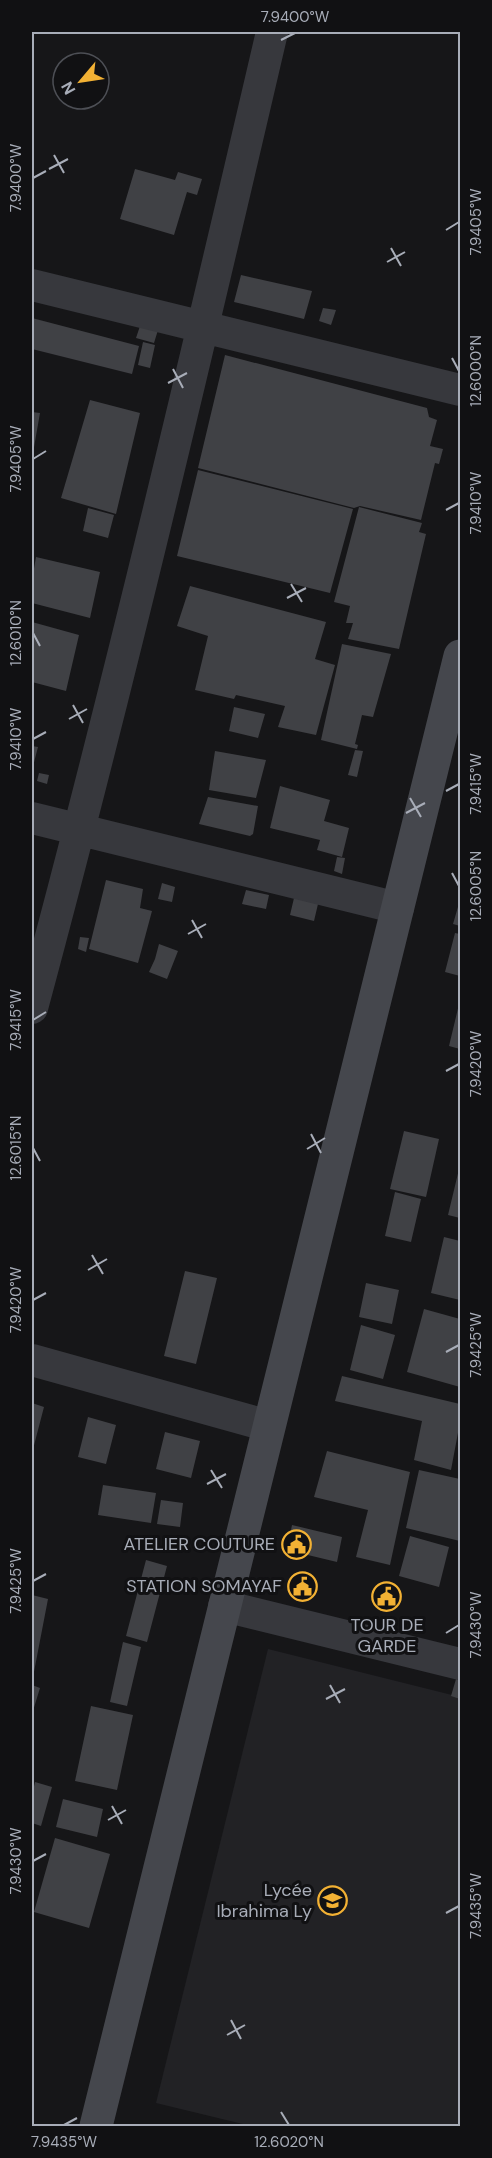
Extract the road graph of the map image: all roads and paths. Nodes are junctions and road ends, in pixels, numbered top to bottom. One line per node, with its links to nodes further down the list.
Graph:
1 (273, 32): 3 (street)
2 (32, 285): 3 (street)
3 (203, 327): 4 (street); 7 (street)
4 (460, 390)
5 (460, 656): 8 (main road)
6 (32, 818): 7 (street)
7 (80, 830): 8 (street); 9 (street)
8 (398, 908): 11 (main road)
9 (32, 1008)
10 (32, 1360): 11 (street)
11 (269, 1426): 12 (main road)
12 (225, 1606): 13 (street); 14 (main road)
13 (460, 1664)
14 (96, 2127)

